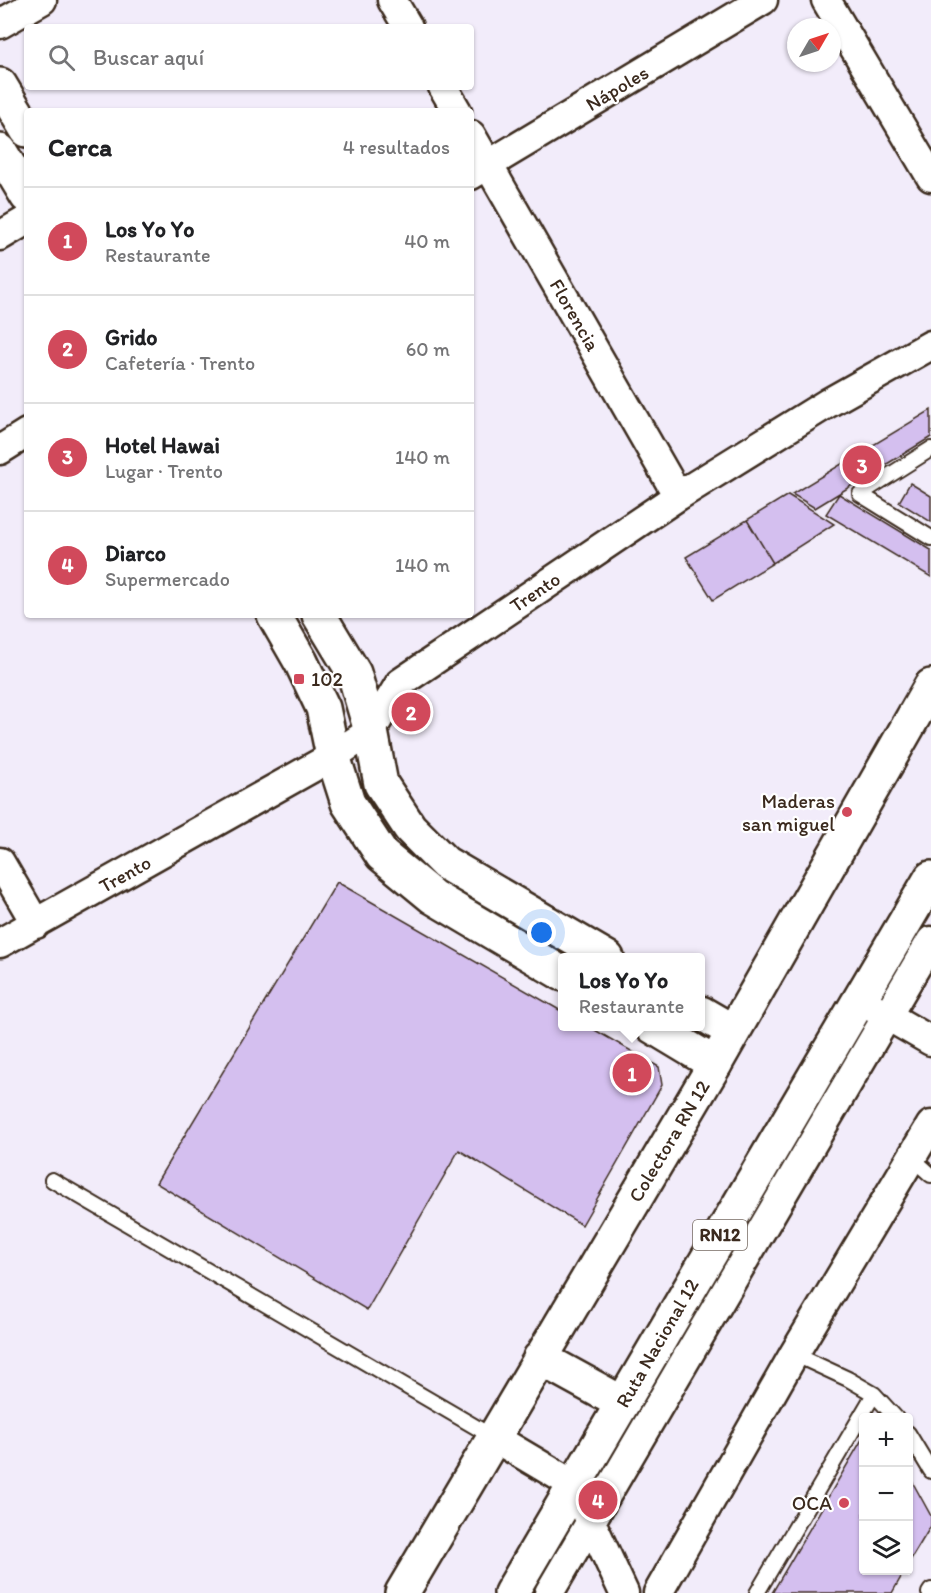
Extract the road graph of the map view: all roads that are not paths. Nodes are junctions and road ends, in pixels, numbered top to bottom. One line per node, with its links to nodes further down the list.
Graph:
1 (42, 0): 5 (street)
2 (392, 0): 6 (street)
3 (763, 0): 13 (street, Nápoles)
4 (826, 0): 14 (street)
5 (0, 24)
6 (406, 24)
7 (0, 85): 10 (main road)
8 (445, 90): 9 (street)
9 (455, 108)
10 (24, 125)
11 (474, 147): 13 (street, Florencia)
12 (0, 151): 15 (main road)
13 (480, 170): 22 (street, Florencia)
14 (931, 177)
15 (24, 191)
16 (24, 222): 17 (street)
17 (0, 236)
18 (931, 345): 22 (street, Trento)
19 (24, 435): 21 (street)
20 (931, 448): 23 (lane)
21 (0, 450)
22 (678, 496): 27 (street, Trento)
23 (931, 538)
24 (276, 618): 28 (main road)
25 (321, 618): 27 (main road)
26 (931, 686): 39 (main road, Colectora RN 12)
27 (371, 732): 28 (street, Trento); 34 (main road)
28 (333, 756): 31 (street, Trento); 35 (main road)
29 (0, 862): 31 (street)
30 (931, 878): 36 (main road, Ruta Nacional 12 / RN12)
31 (36, 924): 33 (street, Trento)
32 (931, 941): 56 (street)
33 (0, 944)
34 (600, 953)
35 (558, 971)
36 (860, 1000): 40 (street); 48 (main road, Ruta Nacional 12 / RN12)
37 (705, 1015): 39 (main road)
38 (660, 1031): 41 (main road)
39 (732, 1031): 41 (main road, Colectora RN 12)
40 (931, 1041)
41 (715, 1064): 46 (main road, Colectora RN 12)
42 (931, 1125): 43 (street)
43 (921, 1166): 45 (street)
44 (52, 1180): 50 (lane)
45 (794, 1354): 47 (lane); 58 (street)
46 (540, 1358): 48 (main road); 50 (main road, Colectora RN 12)
47 (874, 1394): 49 (lane); 59 (lane)
48 (622, 1403): 53 (main road, Ruta Nacional 12 / RN12)
49 (891, 1413)
50 (493, 1437): 53 (street); 54 (main road, Colectora RN 12)
51 (913, 1440): 52 (lane)
52 (931, 1471)
53 (574, 1485): 55 (main road, Ruta Nacional 12 / RN12); 57 (street)
54 (402, 1593)
55 (511, 1593)
56 (549, 1593)
57 (624, 1593)
58 (658, 1593)
59 (757, 1593)

